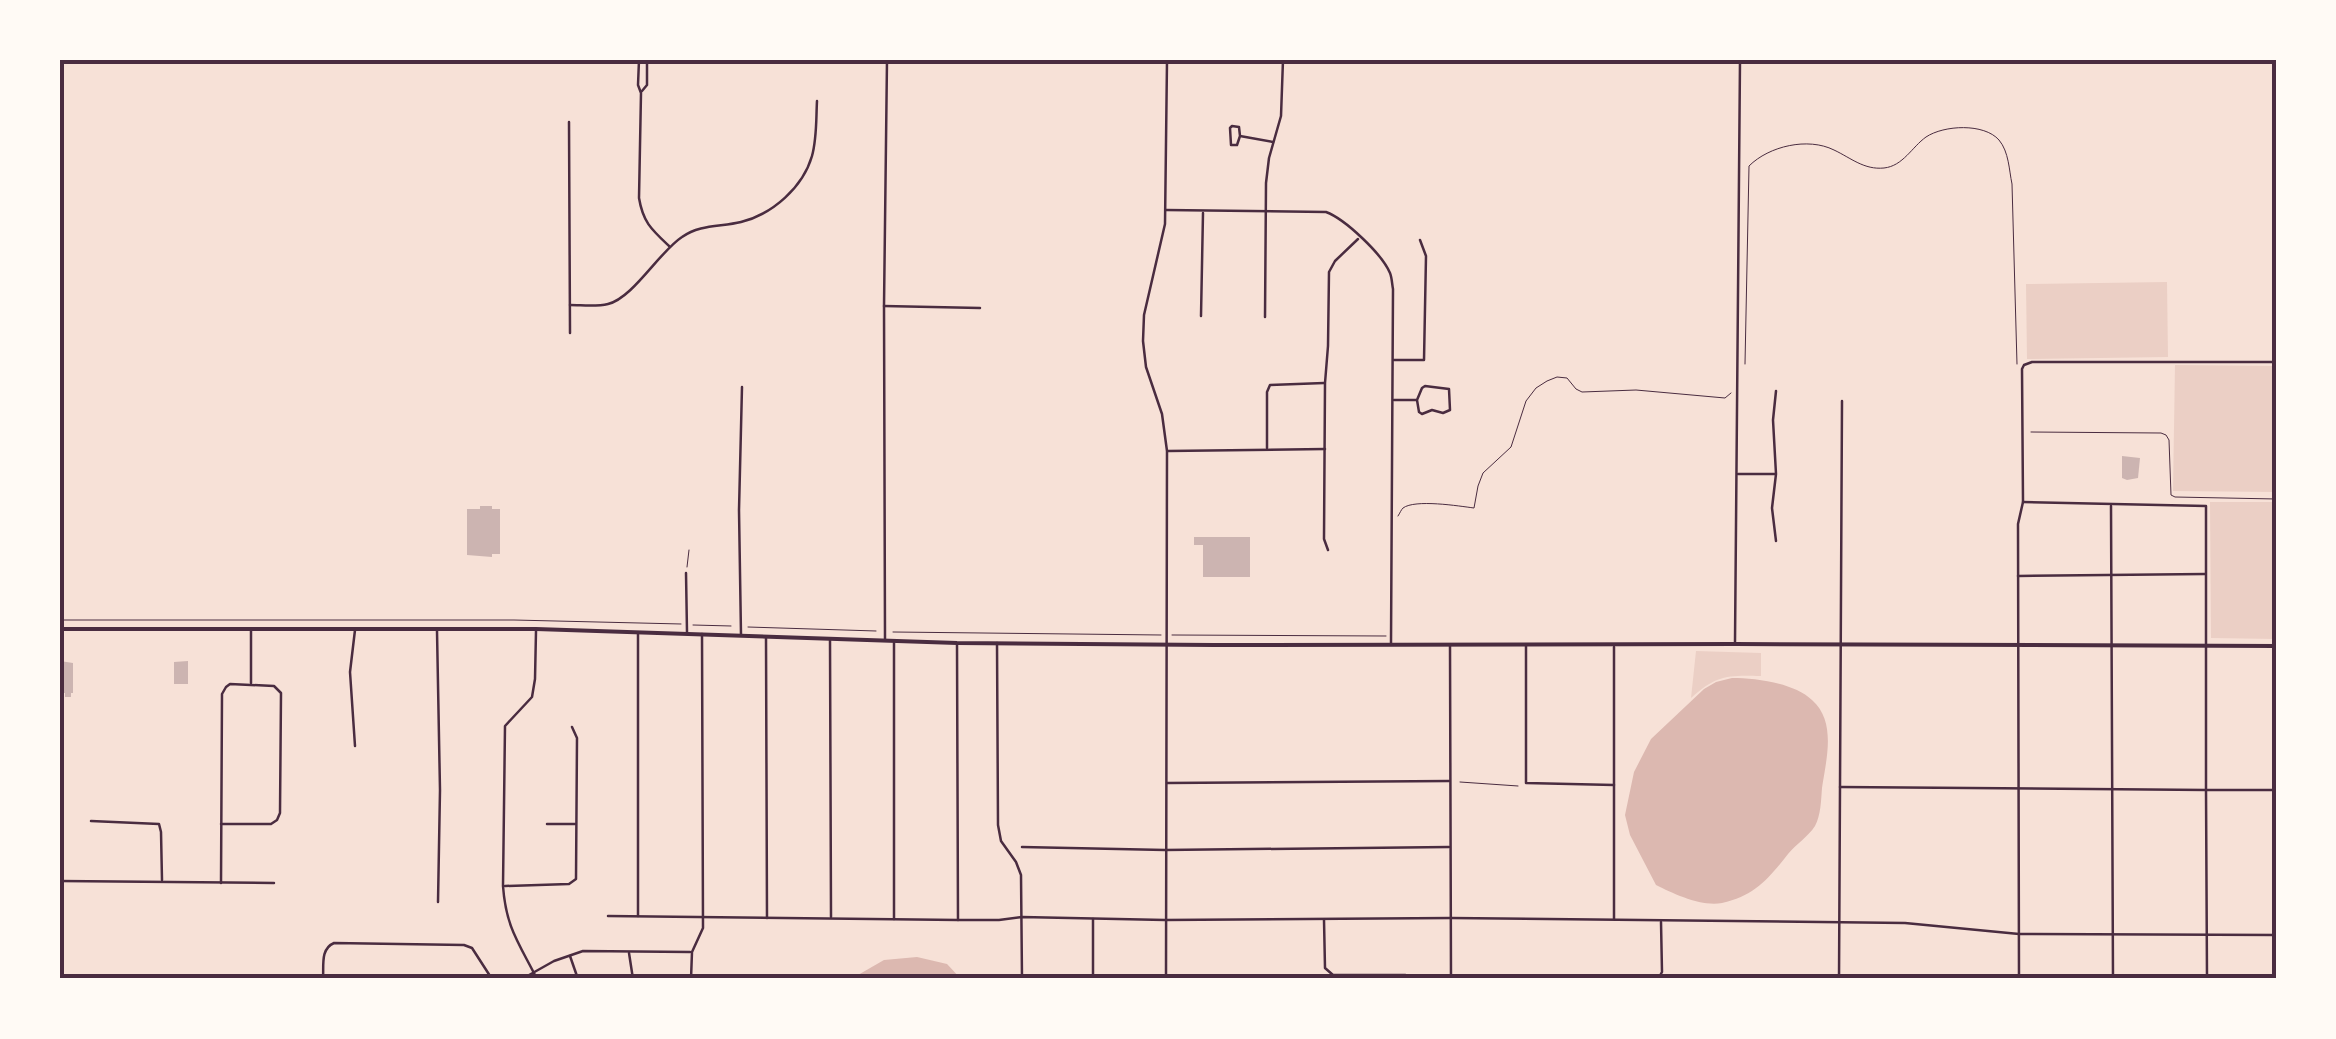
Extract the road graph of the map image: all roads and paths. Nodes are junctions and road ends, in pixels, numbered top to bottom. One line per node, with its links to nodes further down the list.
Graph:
1 (639, 60): 9 (street)
2 (647, 60): 10 (street)
3 (887, 60): 23 (street)
4 (1095, 60): 5 (street)
5 (1167, 60): 6 (street); 16 (street)
6 (1252, 60): 7 (street)
7 (1283, 60): 15 (street)
8 (1740, 60): 43 (street)
9 (638, 76): 10 (street); 11 (street)
10 (647, 76): 11 (street)
11 (641, 92): 21 (street)
12 (817, 102): 21 (street)
13 (569, 122): 22 (street)
14 (1240, 136): 15 (street)
15 (1274, 143): 18 (street)
16 (1166, 210): 17 (street); 42 (street)
17 (1203, 210): 18 (street); 25 (street)
18 (1265, 210): 19 (street); 26 (street)
19 (1360, 238): 29 (street); 32 (street)
20 (1420, 240): 29 (street)
21 (670, 247): 22 (street)
22 (570, 306): 27 (street)
23 (884, 306): 24 (street); 77 (street)
24 (980, 308)
25 (1201, 316)
26 (1265, 317)
27 (570, 333)
28 (2017, 352): 31 (path)
29 (1392, 360): 36 (street)
30 (2276, 362): 39 (street)
31 (1746, 364)
32 (1324, 382): 40 (street); 41 (street)
33 (742, 388): 72 (street)
34 (1776, 391): 44 (street)
35 (1731, 392): 48 (path)
36 (1392, 400): 37 (street); 75 (street)
37 (1417, 400): 37 (street)
38 (1842, 401): 87 (street)
39 (2022, 432): 45 (path); 46 (street)
40 (1267, 449): 41 (street); 42 (street)
41 (1324, 449): 51 (street)
42 (1167, 450): 81 (street)
43 (1736, 474): 44 (street); 85 (street)
44 (1776, 474): 49 (street)
45 (2276, 499)
46 (2023, 502): 47 (street); 55 (street)
47 (2112, 506): 53 (street); 54 (street)
48 (1398, 517)
49 (1776, 542)
50 (689, 550): 52 (path)
51 (1328, 550)
52 (686, 573): 69 (street)
53 (2206, 574): 54 (street); 90 (street)
54 (2112, 575): 55 (street); 89 (street)
55 (2018, 576): 88 (street)
56 (60, 620): 57 (path)
57 (683, 624)
58 (689, 625): 59 (path)
59 (736, 626)
60 (744, 627): 66 (path)
61 (252, 629): 62 (main road); 64 (main road); 92 (street)
62 (355, 629): 63 (main road); 94 (street)
63 (437, 629): 65 (main road); 116 (street)
64 (60, 630)
65 (536, 630): 68 (main road); 115 (street)
66 (880, 632)
67 (889, 632): 71 (path)
68 (638, 633): 69 (main road); 118 (street)
69 (686, 634): 70 (main road)
70 (702, 634): 72 (main road); 119 (street)
71 (1160, 634)
72 (741, 635): 74 (main road)
73 (1168, 635): 75 (path)
74 (766, 636): 76 (main road); 120 (street)
75 (1391, 636): 86 (street)
76 (830, 639): 77 (main road); 124 (street)
77 (885, 641): 78 (main road)
78 (894, 641): 79 (main road); 125 (street)
79 (958, 642): 80 (main road); 127 (street)
80 (997, 643): 81 (main road); 121 (street)
81 (1165, 644): 86 (main road); 96 (street)
82 (1450, 644): 83 (main road); 86 (main road); 95 (street)
83 (1526, 644): 84 (main road); 97 (street)
84 (1614, 644): 85 (main road); 98 (street)
85 (1735, 644): 87 (main road)
86 (1391, 645)
87 (1840, 645): 88 (main road); 99 (street)
88 (2018, 646): 89 (main road); 100 (street)
89 (2113, 646): 90 (main road); 101 (street)
90 (2207, 646): 91 (main road); 102 (street)
91 (2276, 646)
92 (251, 684): 105 (street); 105 (street)
93 (572, 726): 107 (street)
94 (355, 746)
95 (1450, 781): 96 (street); 97 (path); 109 (street)
96 (1166, 782): 110 (street)
97 (1526, 783): 98 (street)
98 (1614, 784): 129 (street)
99 (1840, 787): 100 (street); 131 (street)
100 (2019, 789): 101 (street); 132 (street)
101 (2113, 790): 102 (street); 133 (street)
102 (2206, 790): 103 (street); 134 (street)
103 (2276, 790)
104 (91, 821): 112 (street)
105 (221, 824): 113 (street)
106 (547, 824): 107 (street)
107 (576, 824): 115 (street)
108 (1022, 847): 110 (street)
109 (1450, 847): 110 (street); 123 (street)
110 (1165, 850): 128 (street)
111 (60, 881): 112 (street)
112 (162, 882): 113 (street)
113 (221, 883): 114 (street)
114 (274, 883)
115 (503, 886): 139 (street)
116 (438, 902)
117 (608, 916): 118 (street)
118 (638, 916): 119 (street)
119 (702, 917): 120 (street); 137 (street)
120 (767, 918): 124 (street)
121 (1022, 918): 122 (street); 127 (street); 147 (street)
122 (1093, 918): 128 (street); 148 (street)
123 (1451, 918): 126 (street); 129 (street); 151 (street)
124 (830, 919): 125 (street)
125 (894, 919): 127 (street)
126 (1324, 919): 128 (street); 150 (street)
127 (958, 920)
128 (1166, 920): 149 (street)
129 (1614, 921): 130 (street)
130 (1661, 921): 131 (street); 152 (street)
131 (1839, 923): 132 (street); 153 (street)
132 (2019, 934): 133 (street); 154 (street)
133 (2114, 934): 134 (street); 155 (street)
134 (2207, 935): 135 (street); 156 (street)
135 (2276, 935)
136 (628, 952): 137 (street); 138 (street); 145 (street)
137 (692, 952): 146 (street)
138 (570, 954): 139 (street); 144 (street)
139 (534, 972): 142 (street); 143 (street)
140 (323, 979): 141 (street)
141 (492, 979)
142 (522, 979)
143 (537, 979)
144 (578, 979)
145 (633, 979)
146 (690, 979)
147 (1022, 979)
148 (1093, 979)
149 (1166, 979)
150 (1414, 979)
151 (1451, 979)
152 (1658, 979)
153 (1839, 979)
154 (2019, 979)
155 (2113, 979)
156 (2207, 979)

